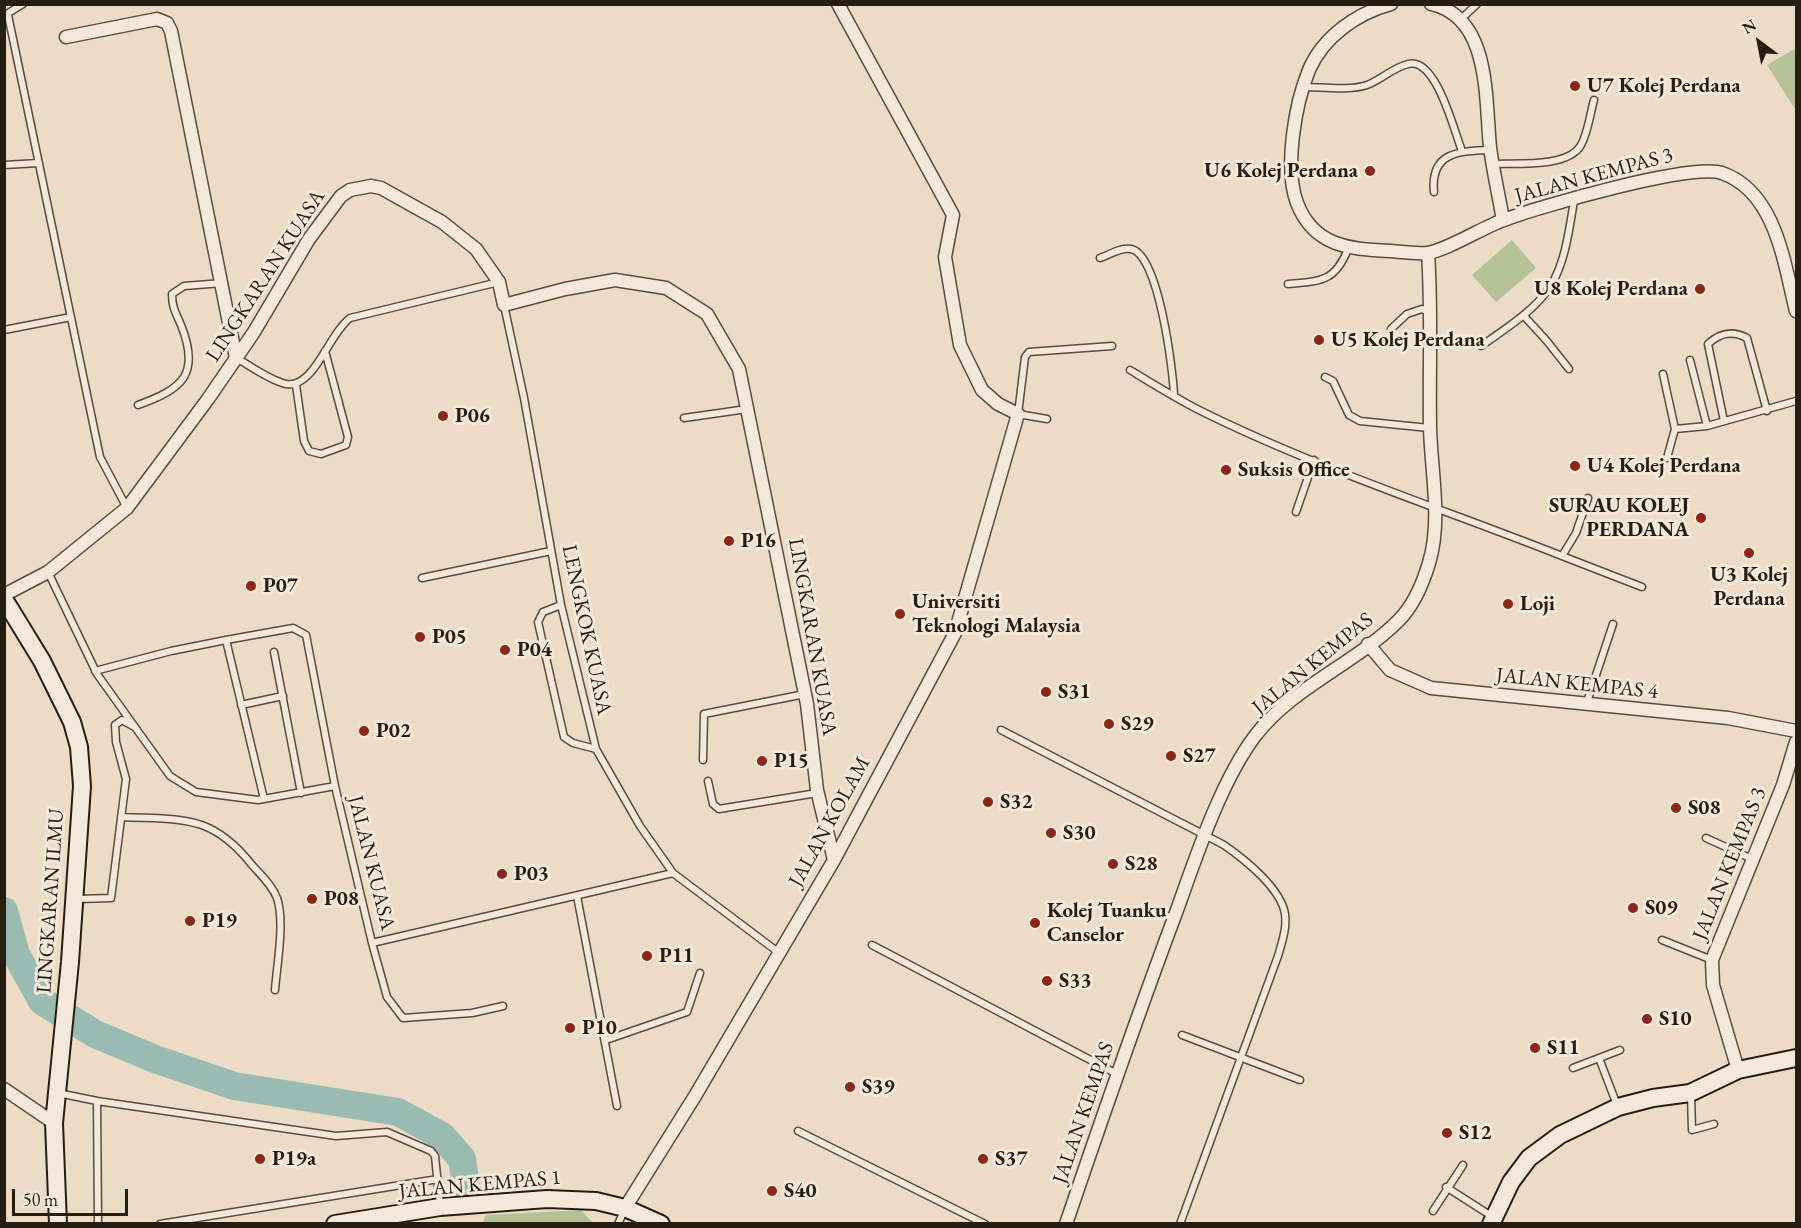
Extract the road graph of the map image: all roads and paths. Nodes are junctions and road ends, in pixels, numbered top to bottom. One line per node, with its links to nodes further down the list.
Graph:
1 (23, 4): 6 (lane)
2 (838, 4): 48 (street)
3 (1391, 4): 10 (street)
4 (1431, 4): 7 (street)
5 (1477, 4): 7 (lane)
6 (6, 15): 8 (lane)
7 (1460, 20): 12 (street)
8 (8, 31): 14 (lane)
9 (66, 37): 24 (street)
10 (1302, 87): 13 (lane); 20 (street)
11 (1594, 100): 15 (lane)
12 (1490, 150): 13 (lane); 15 (street)
13 (1462, 151): 17 (lane)
14 (39, 163): 16 (lane); 30 (lane)
15 (1493, 164): 19 (street)
16 (4, 165)
17 (1434, 192)
18 (1574, 200): 19 (street, JALAN KEMPAS 3); 27 (street, JALAN KEMPAS 3); 29 (lane)
19 (1503, 220): 21 (street, JALAN KEMPAS 3)
20 (1348, 249): 21 (street); 25 (lane)
21 (1428, 253): 28 (street, JALAN KEMPAS)
22 (1100, 258): 43 (lane)
23 (499, 282): 26 (street, LINGKARAN KUASA); 35 (lane); 36 (street, LINGKARAN KUASA)
24 (223, 283): 36 (street); 45 (lane)
25 (1288, 284)
26 (504, 305): 46 (street, LINGKARAN KUASA); 61 (lane, LENGKOK KUASA)
27 (1797, 311)
28 (1432, 314): 31 (lane); 53 (street, JALAN KEMPAS)
29 (1524, 316): 34 (lane); 38 (lane)
30 (71, 317): 32 (lane); 59 (lane)
31 (1391, 329)
32 (4, 330)
33 (1112, 346): 48 (lane)
34 (1481, 346)
35 (325, 351): 42 (lane); 42 (lane)
36 (236, 358): 42 (lane); 59 (street, LINGKARAN KUASA)
37 (1689, 360): 52 (lane)
38 (1569, 369)
39 (1130, 370): 43 (lane)
40 (1663, 374): 54 (lane)
41 (1325, 378): 53 (lane)
42 (296, 385)
43 (1174, 395): 56 (lane)
44 (1797, 401): 47 (lane)
45 (138, 405)
46 (748, 409): 49 (lane); 74 (street, LINGKARAN KUASA)
47 (1767, 411): 51 (lane); 51 (lane)
48 (1018, 414): 50 (lane); 93 (street, JALAN KOLAM)
49 (684, 418)
50 (1047, 419)
51 (1724, 421): 52 (lane)
52 (1707, 426): 54 (lane)
53 (1430, 428): 58 (street, JALAN KEMPAS)
54 (1674, 429): 55 (lane)
55 (1667, 458)
56 (1314, 460): 58 (lane); 60 (lane)
57 (1588, 498): 62 (lane)
58 (1433, 505): 62 (lane); 71 (street, JALAN KEMPAS)
59 (127, 508): 63 (street, LINGKARAN KUASA)
60 (1296, 512)
61 (551, 551): 64 (lane); 68 (lane, LENGKOK KUASA)
62 (1562, 556): 65 (lane)
63 (48, 572): 66 (street, LINGKARAN KUASA); 73 (lane, JALAN KUASA)
64 (422, 578)
65 (1642, 587)
66 (4, 594)
67 (4, 599): 96 (street, LINGKARAN ILMU)
68 (561, 605): 82 (lane, LENGKOK KUASA); 82 (lane)
69 (1613, 624): 77 (lane)
70 (226, 640): 73 (lane); 76 (lane); 85 (lane)
71 (1368, 644): 77 (street, JALAN KEMPAS 4); 90 (street, JALAN KEMPAS)
72 (274, 652): 75 (lane)
73 (95, 671): 78 (lane, JALAN KUASA)
74 (805, 694): 83 (lane); 87 (street, LINGKARAN KUASA)
75 (283, 696): 76 (lane); 86 (lane)
76 (241, 705): 88 (lane)
77 (1586, 705): 80 (street, JALAN KEMPAS 4)
78 (133, 726): 88 (lane, JALAN KUASA); 89 (lane)
79 (1001, 730): 90 (lane)
80 (1797, 731)
81 (1797, 742): 92 (street, JALAN KEMPAS 3)
82 (596, 749): 94 (lane, LENGKOK KUASA)
83 (704, 760)
84 (708, 781): 87 (lane)
85 (336, 786): 86 (lane, JALAN KUASA); 98 (lane, JALAN KUASA)
86 (302, 793): 88 (lane, JALAN KUASA)
87 (817, 793): 93 (street, LINGKARAN KUASA)
88 (264, 799)
89 (121, 817): 96 (lane); 103 (lane)
90 (1205, 834): 108 (lane); 113 (street, JALAN KEMPAS)
91 (1706, 838): 92 (lane)
92 (1752, 859): 101 (street, JALAN KEMPAS 3)
93 (834, 860): 100 (street, JALAN KOLAM)
94 (673, 873): 95 (lane, JALAN KUASA); 100 (lane, LENGKOK KUASA)
95 (577, 896): 98 (lane, JALAN KUASA); 106 (lane)
96 (75, 899): 116 (street, LINGKARAN ILMU)
97 (1662, 940): 101 (lane)
98 (372, 943): 104 (lane)
99 (872, 945): 113 (lane)
100 (778, 952): 129 (street, JALAN KOLAM)
101 (1712, 960): 112 (street, JALAN KEMPAS 3)
102 (700, 973): 106 (lane)
103 (275, 990)
104 (503, 1006)
105 (1182, 1035): 108 (lane)
106 (606, 1040): 119 (lane)
107 (1620, 1050): 109 (lane)
108 (1242, 1057): 114 (lane); 138 (lane)
109 (1599, 1058): 111 (lane); 120 (lane)
110 (1797, 1058): 112 (street)
111 (1573, 1068)
112 (1738, 1070): 117 (street)
113 (1117, 1074): 137 (street, JALAN KEMPAS)
114 (1300, 1080)
115 (4, 1089): 121 (street)
116 (57, 1092): 118 (lane); 121 (street, LINGKARAN ILMU)
117 (1690, 1093): 120 (street); 122 (lane)
118 (97, 1101): 125 (lane); 132 (lane)
119 (617, 1106)
120 (1618, 1107): 130 (street)
121 (54, 1123): 131 (street, LINGKARAN ILMU)
122 (1714, 1124)
123 (798, 1131): 136 (lane)
124 (1463, 1165): 126 (lane)
125 (438, 1179): 127 (lane); 133 (lane)
126 (1446, 1187): 128 (lane); 130 (lane)
127 (440, 1207): 129 (street, JALAN KEMPAS 1); 134 (street, JALAN KEMPAS 1)
128 (1433, 1211)
129 (622, 1216): 135 (street, JALAN KEMPAS 1)
130 (1492, 1221)
131 (58, 1224)
132 (98, 1224)
133 (160, 1224)
134 (335, 1224)
135 (661, 1224)
136 (985, 1224)
137 (1066, 1224)
138 (1179, 1224)

